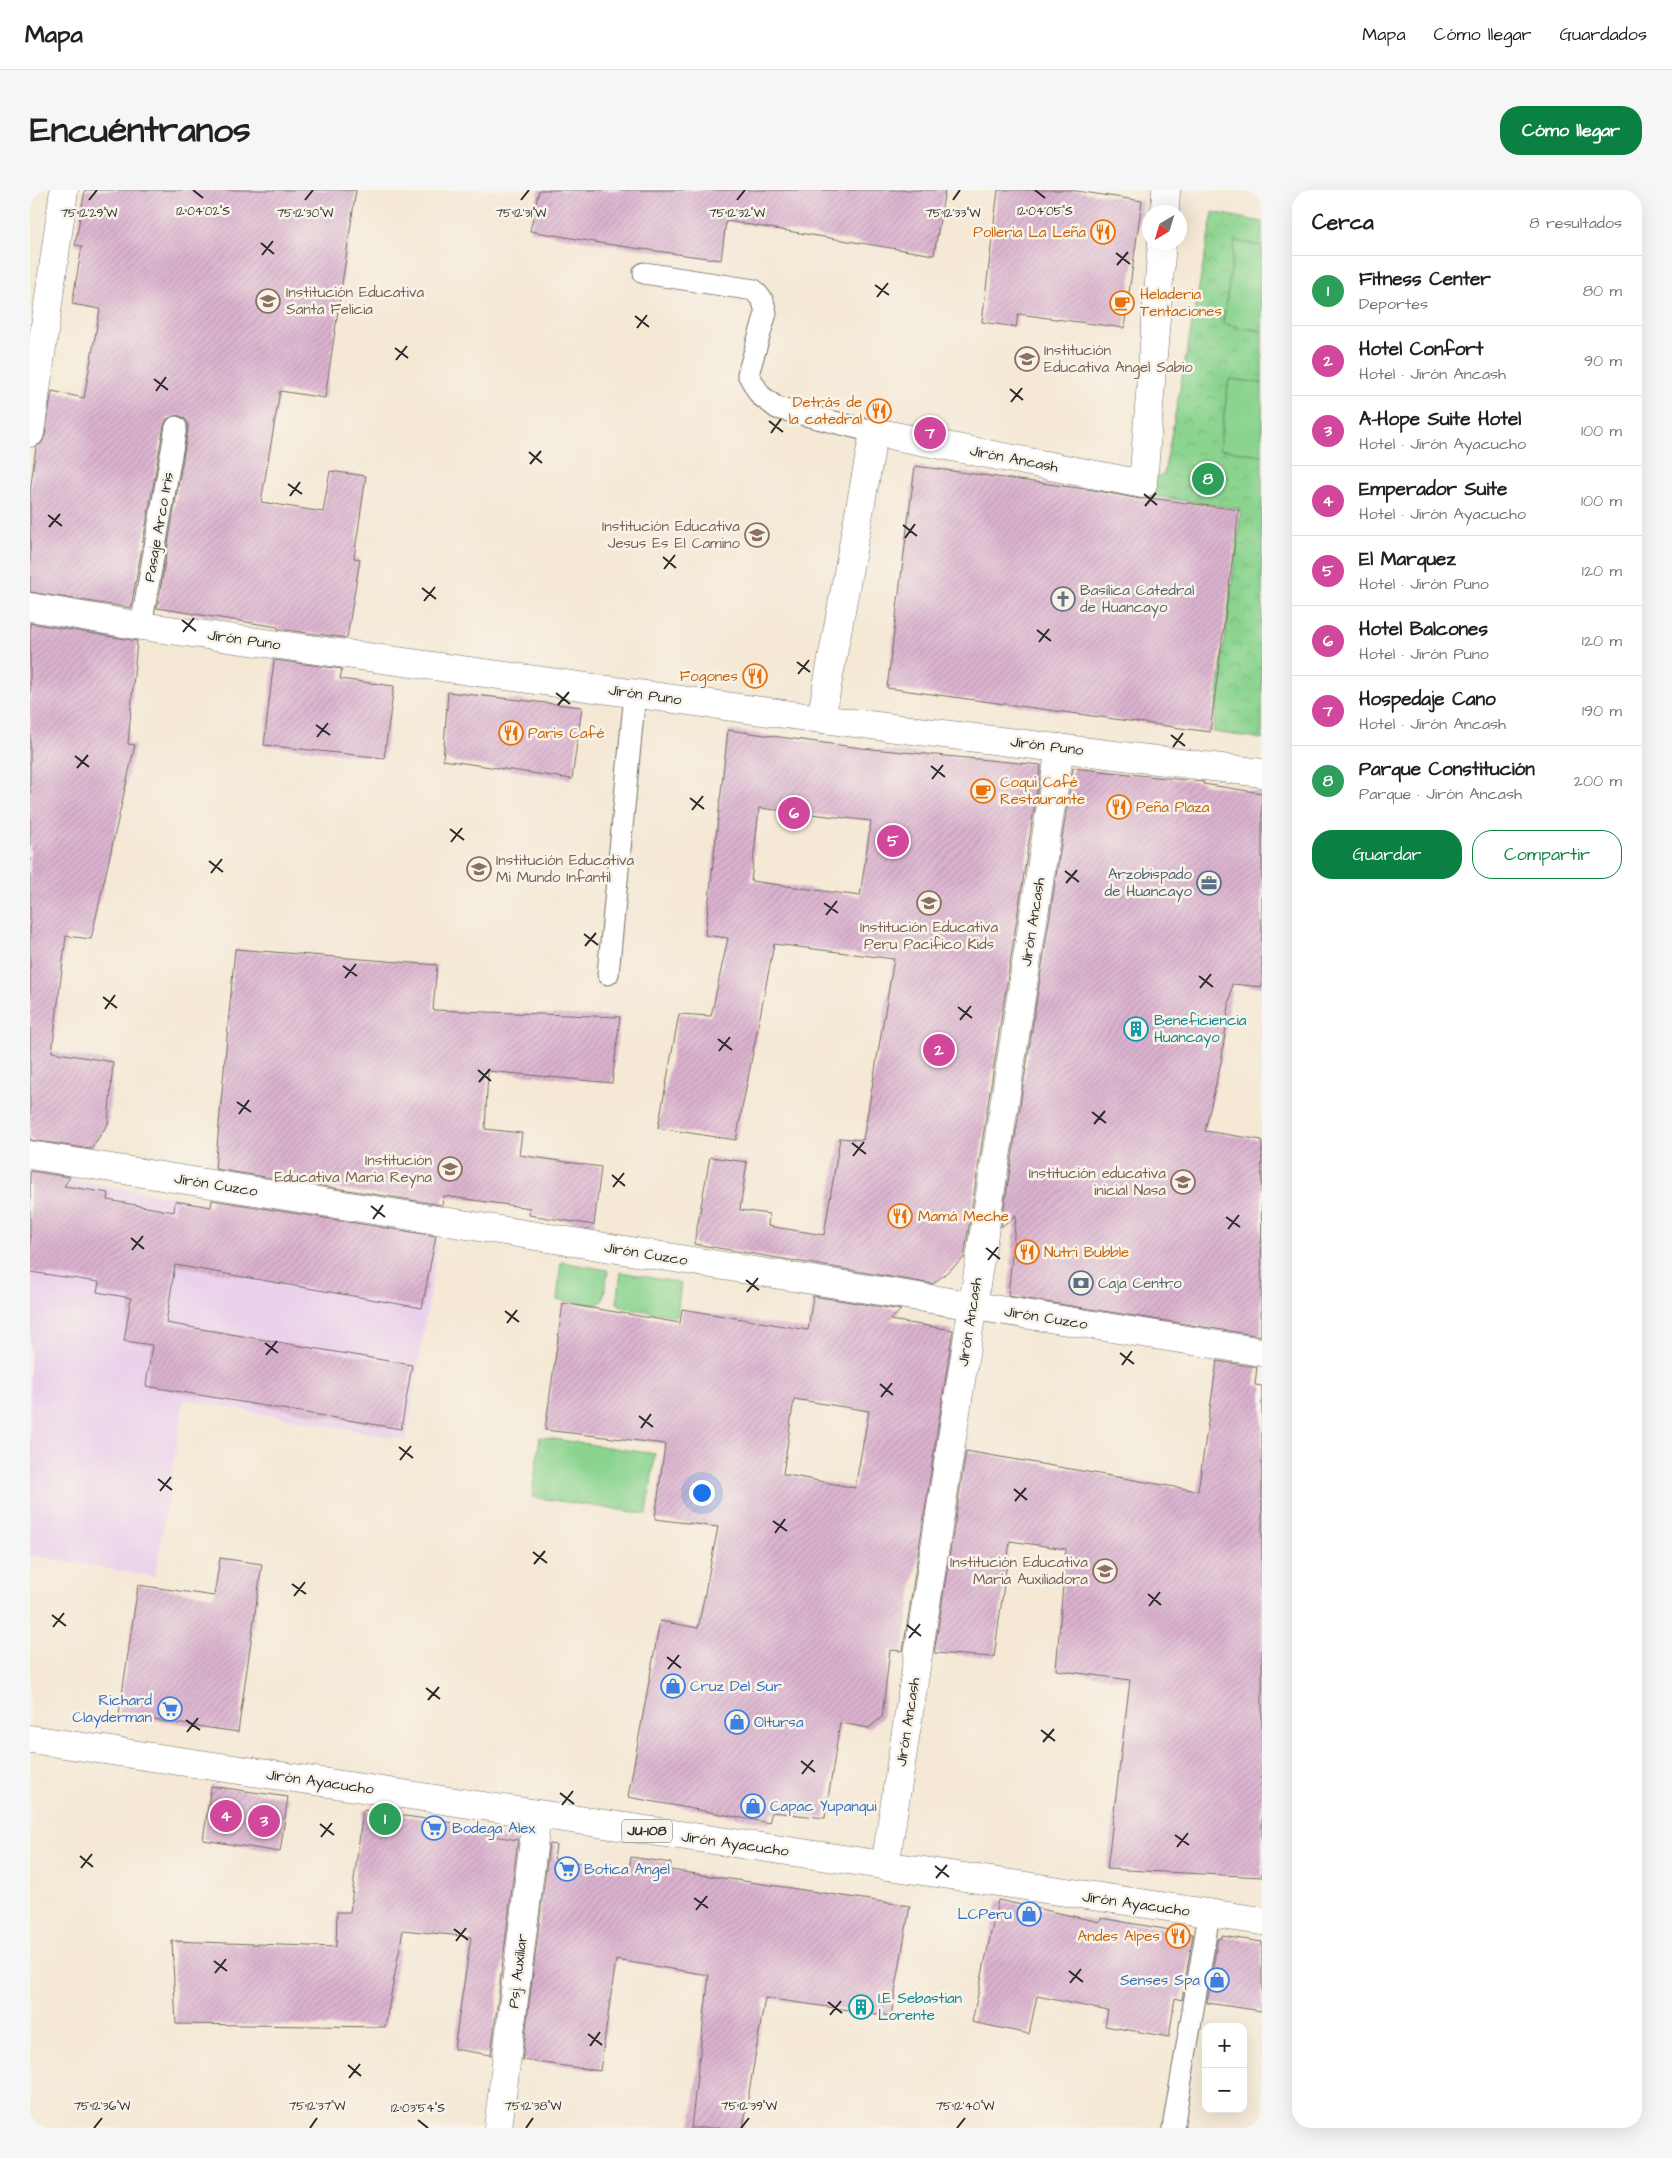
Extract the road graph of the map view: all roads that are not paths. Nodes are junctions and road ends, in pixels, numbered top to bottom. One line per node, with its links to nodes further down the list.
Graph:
1 (64, 190): 8 (street)
2 (1166, 190): 3 (street)
3 (1165, 205)
4 (1161, 250): 7 (street, Jirón Ancash)
5 (644, 273): 7 (lane)
6 (176, 427): 10 (lane, Pasaje Arco Iris)
7 (874, 432): 12 (street)
8 (30, 433)
9 (30, 607): 10 (street, Jirón Puno)
10 (141, 626): 11 (street, Jirón Puno)
11 (634, 693): 12 (street, Jirón Puno); 15 (lane)
12 (821, 719): 13 (street, Jirón Puno)
13 (1060, 748): 14 (street, Jirón Puno); 17 (street, Jirón Ancash)
14 (1262, 773)
15 (608, 974)
16 (30, 1155): 17 (street, Jirón Cuzco)
17 (973, 1306): 18 (street, Jirón Cuzco); 21 (street, Jirón Ancash)
18 (1262, 1352)
19 (30, 1739): 20 (street, Jirón Ayacucho / JU-108)
20 (537, 1815): 21 (street, Jirón Ayacucho / JU-108); 24 (street, Psj. Auxiliar)
21 (885, 1866): 22 (street, Jirón Ayacucho / JU-108)
22 (1209, 1914): 23 (street, Jirón Ayacucho / JU-108); 25 (lane)
23 (1262, 1921)
24 (497, 2128)
25 (1172, 2128)

